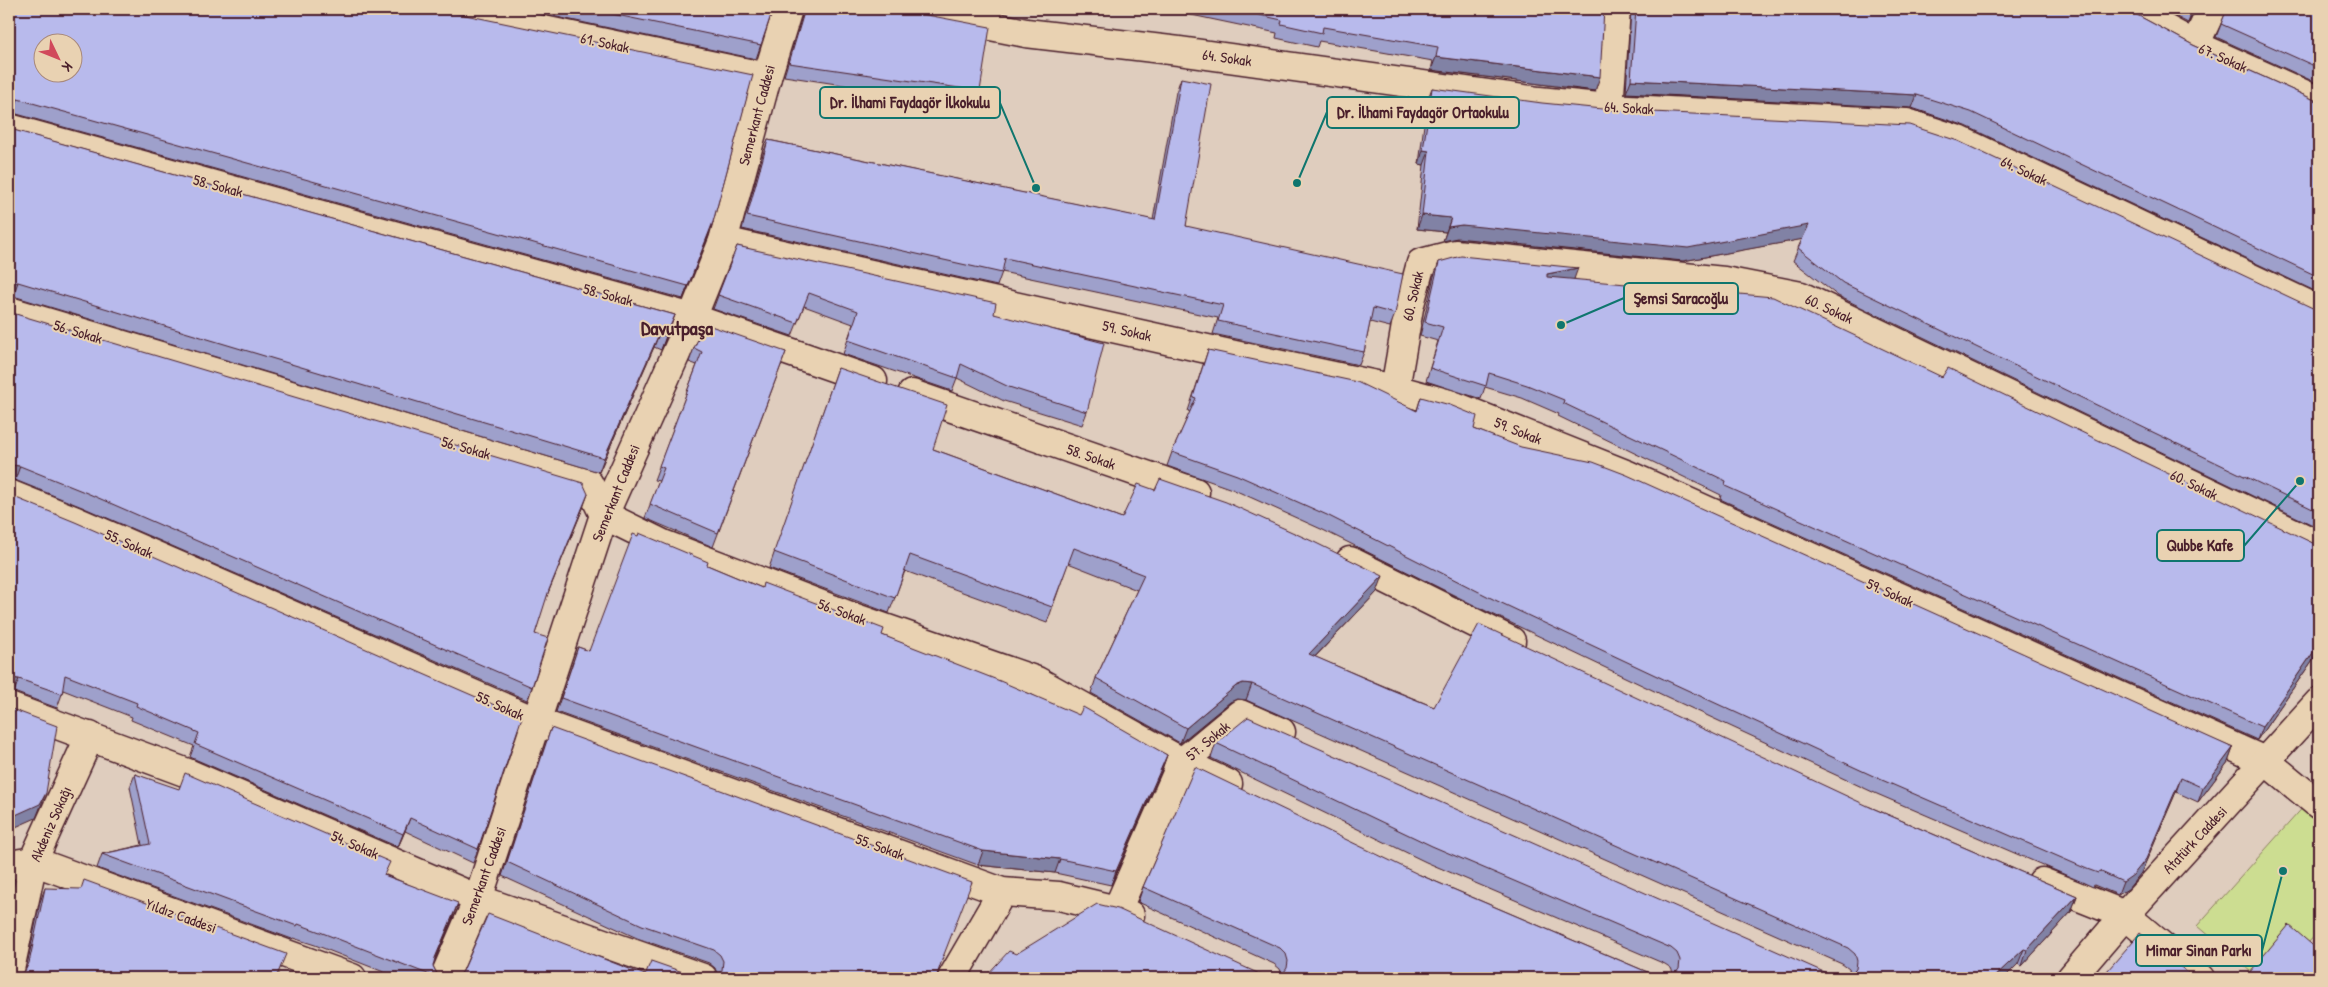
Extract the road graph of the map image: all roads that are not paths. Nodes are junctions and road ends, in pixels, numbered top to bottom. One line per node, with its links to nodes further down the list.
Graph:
1 (444, 9): 8 (street, 61. Sokak)
2 (788, 9): 8 (street, Semerkant Caddesi)
3 (905, 9): 10 (street, 64. Sokak)
4 (1616, 9): 10 (street)
5 (2129, 9): 7 (street, 67. Sokak)
6 (2212, 9): 7 (street)
7 (2195, 46): 9 (street, 67. Sokak)
8 (767, 77): 12 (street, Semerkant Caddesi)
9 (2319, 102)
10 (1609, 108): 13 (street, 64. Sokak)
11 (9, 128): 15 (street, 58. Sokak)
12 (723, 241): 15 (street, Semerkant Caddesi); 16 (street, 59. Sokak)
13 (2319, 310)
14 (9, 311): 19 (street, 56. Sokak)
15 (692, 318): 18 (street, 58. Sokak); 19 (street, Semerkant Caddesi)
16 (1395, 389): 20 (street, 60. Sokak); 29 (street, 59. Sokak)
17 (9, 494): 25 (street, 55. Sokak)
18 (1216, 500)
19 (604, 516): 25 (street, Semerkant Caddesi); 28 (street, 56. Sokak)
20 (2319, 546)
21 (1332, 552): 22 (street)
22 (1535, 652)
23 (2319, 702): 29 (street, Atatürk Caddesi)
24 (9, 707): 26 (street, 54. Sokak)
25 (537, 722): 34 (street, 55. Sokak); 35 (street, Semerkant Caddesi)
26 (90, 736): 32 (street, Akdeniz Sokağı); 35 (street, 54. Sokak)
27 (1303, 742): 28 (street, 57. Sokak)
28 (1182, 762): 30 (street, 56. Sokak); 36 (street)
29 (2267, 762): 31 (street, 59. Sokak); 37 (street, Atatürk Caddesi)
30 (1253, 796)
31 (2319, 806)
32 (21, 863): 39 (street, Akdeniz Sokağı); 41 (street, Yıldız Caddesi)
33 (2022, 874): 37 (street)
34 (1002, 892): 36 (street, 55. Sokak); 44 (street)
35 (478, 899): 42 (street, Semerkant Caddesi); 43 (street, 54. Sokak)
36 (1117, 910): 38 (street, 55. Sokak)
37 (2125, 915): 45 (street, Atatürk Caddesi); 46 (street)
38 (1151, 925)
39 (9, 975): 40 (street)
40 (21, 978)
41 (352, 978)
42 (444, 978)
43 (703, 978)
44 (952, 978)
45 (2071, 978)
46 (2200, 978)

